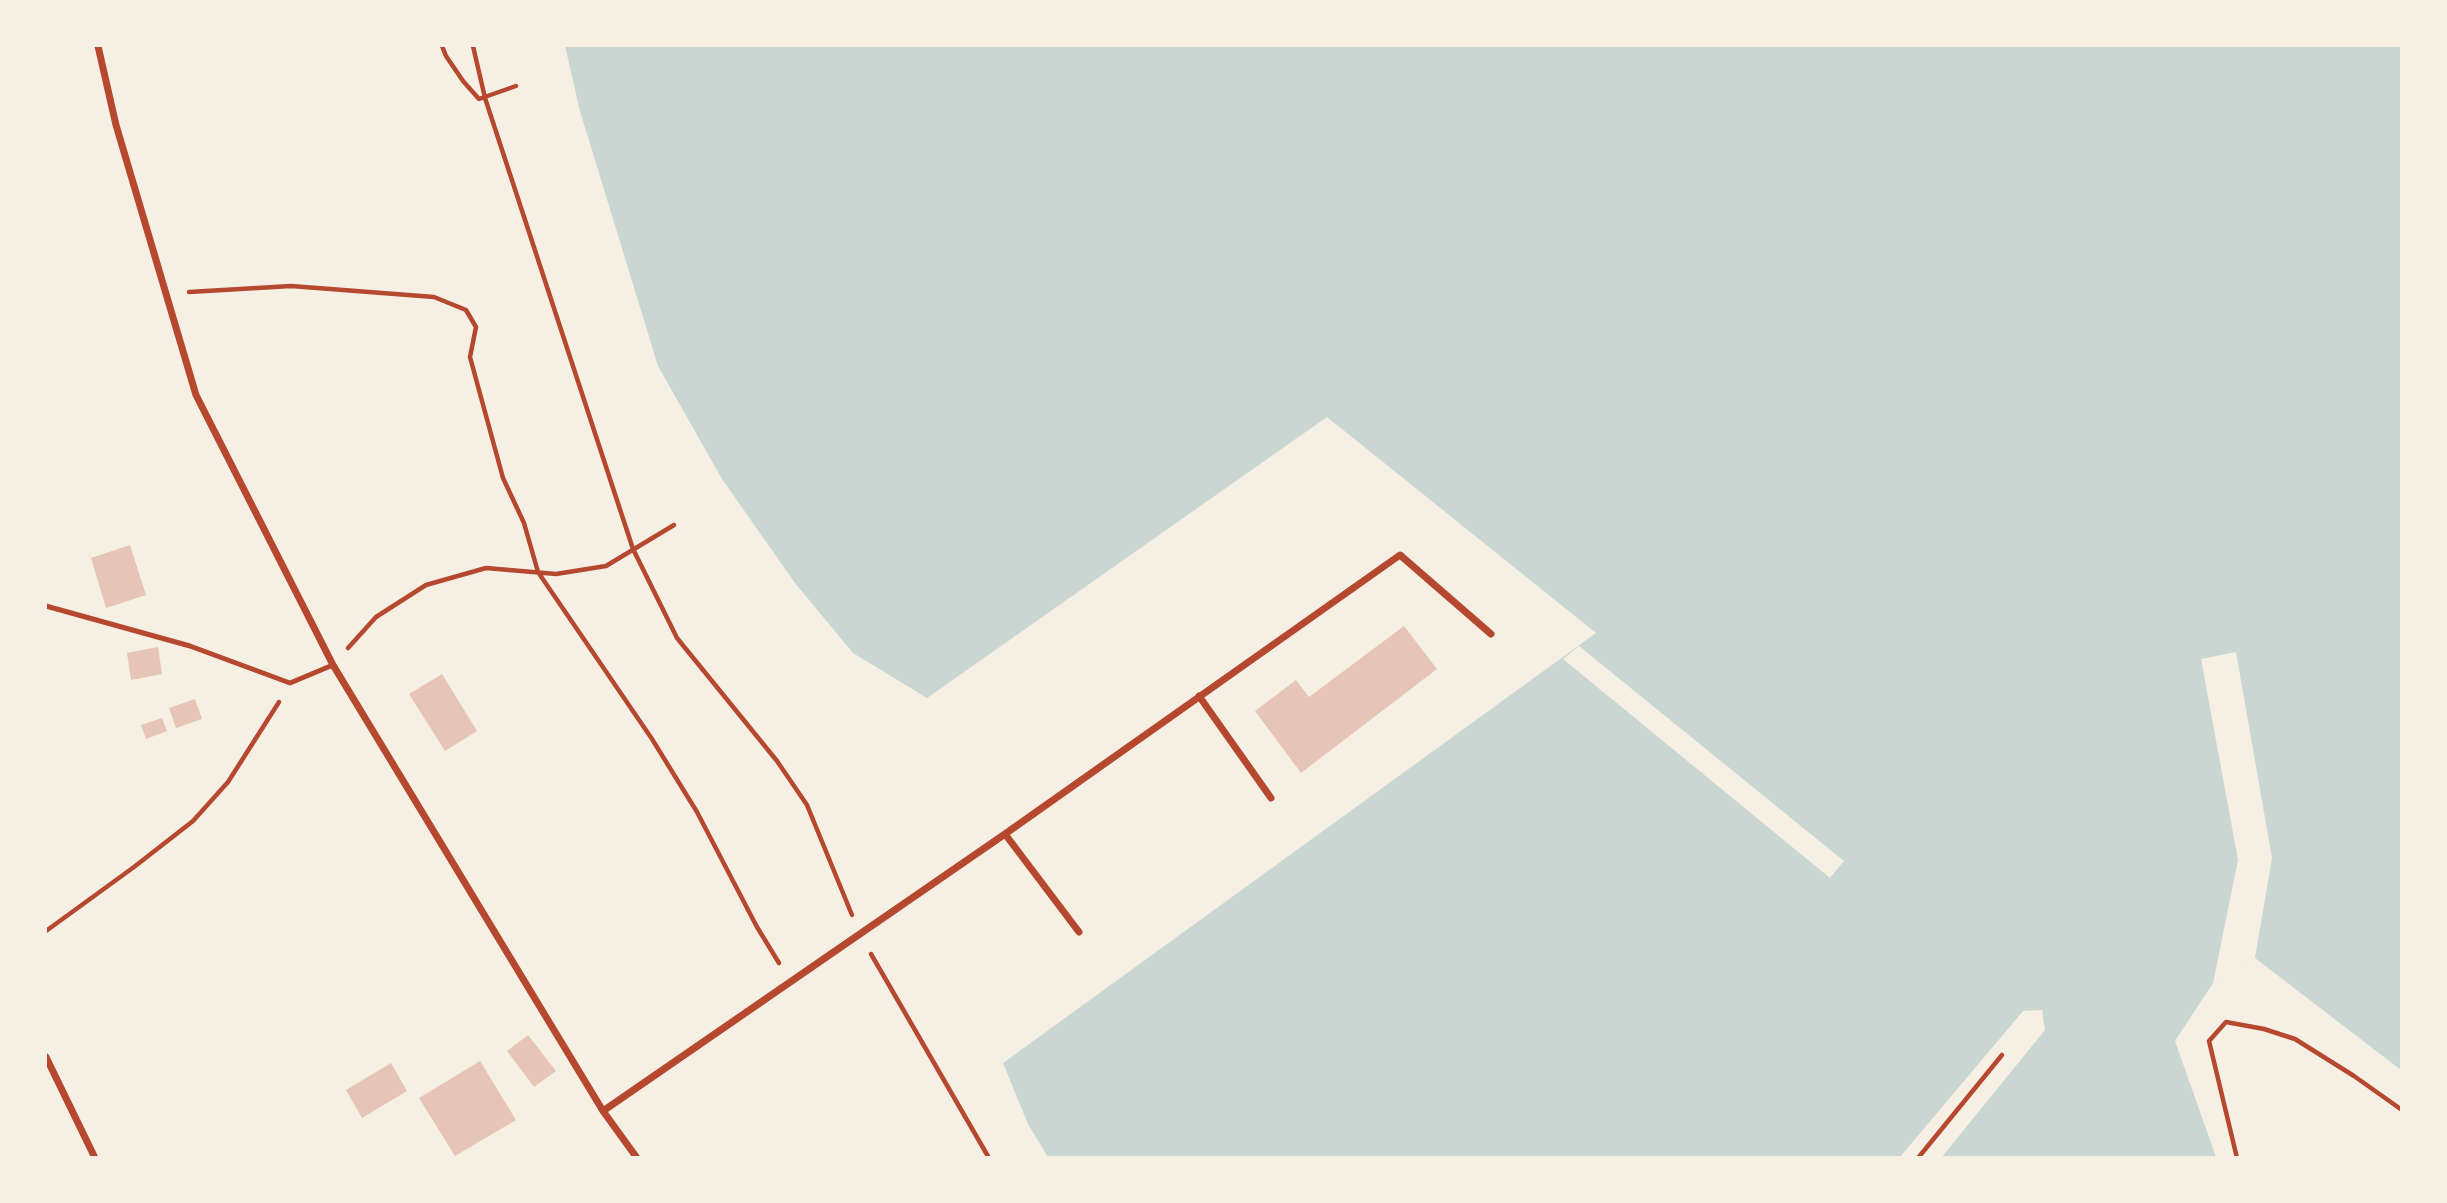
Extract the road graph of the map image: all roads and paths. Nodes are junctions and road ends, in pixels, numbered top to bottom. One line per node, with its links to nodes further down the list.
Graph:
1 (98, 46): 6 (street)
2 (442, 46): 5 (path)
3 (472, 46): 5 (path)
4 (516, 86): 5 (path)
5 (485, 98): 8 (path)
6 (167, 293): 9 (path); 12 (street)
7 (674, 526): 8 (path)
8 (633, 549): 9 (path); 19 (path)
9 (538, 572): 12 (path); 20 (path)
10 (46, 606): 13 (lane)
11 (1491, 634): 14 (street)
12 (333, 665): 13 (lane); 24 (street)
13 (290, 683): 17 (path)
14 (1199, 696): 15 (street); 16 (street)
15 (1271, 798)
16 (1005, 834): 18 (street); 19 (street)
17 (46, 931)
18 (1079, 932)
19 (859, 934): 20 (street); 27 (path)
20 (790, 982): 24 (street)
21 (2002, 1055): 28 (path)
22 (46, 1057): 25 (street)
23 (2402, 1110): 29 (path)
24 (603, 1111): 26 (street)
25 (95, 1157)
26 (637, 1157)
27 (989, 1157)
28 (1918, 1157)
29 (2237, 1157)

